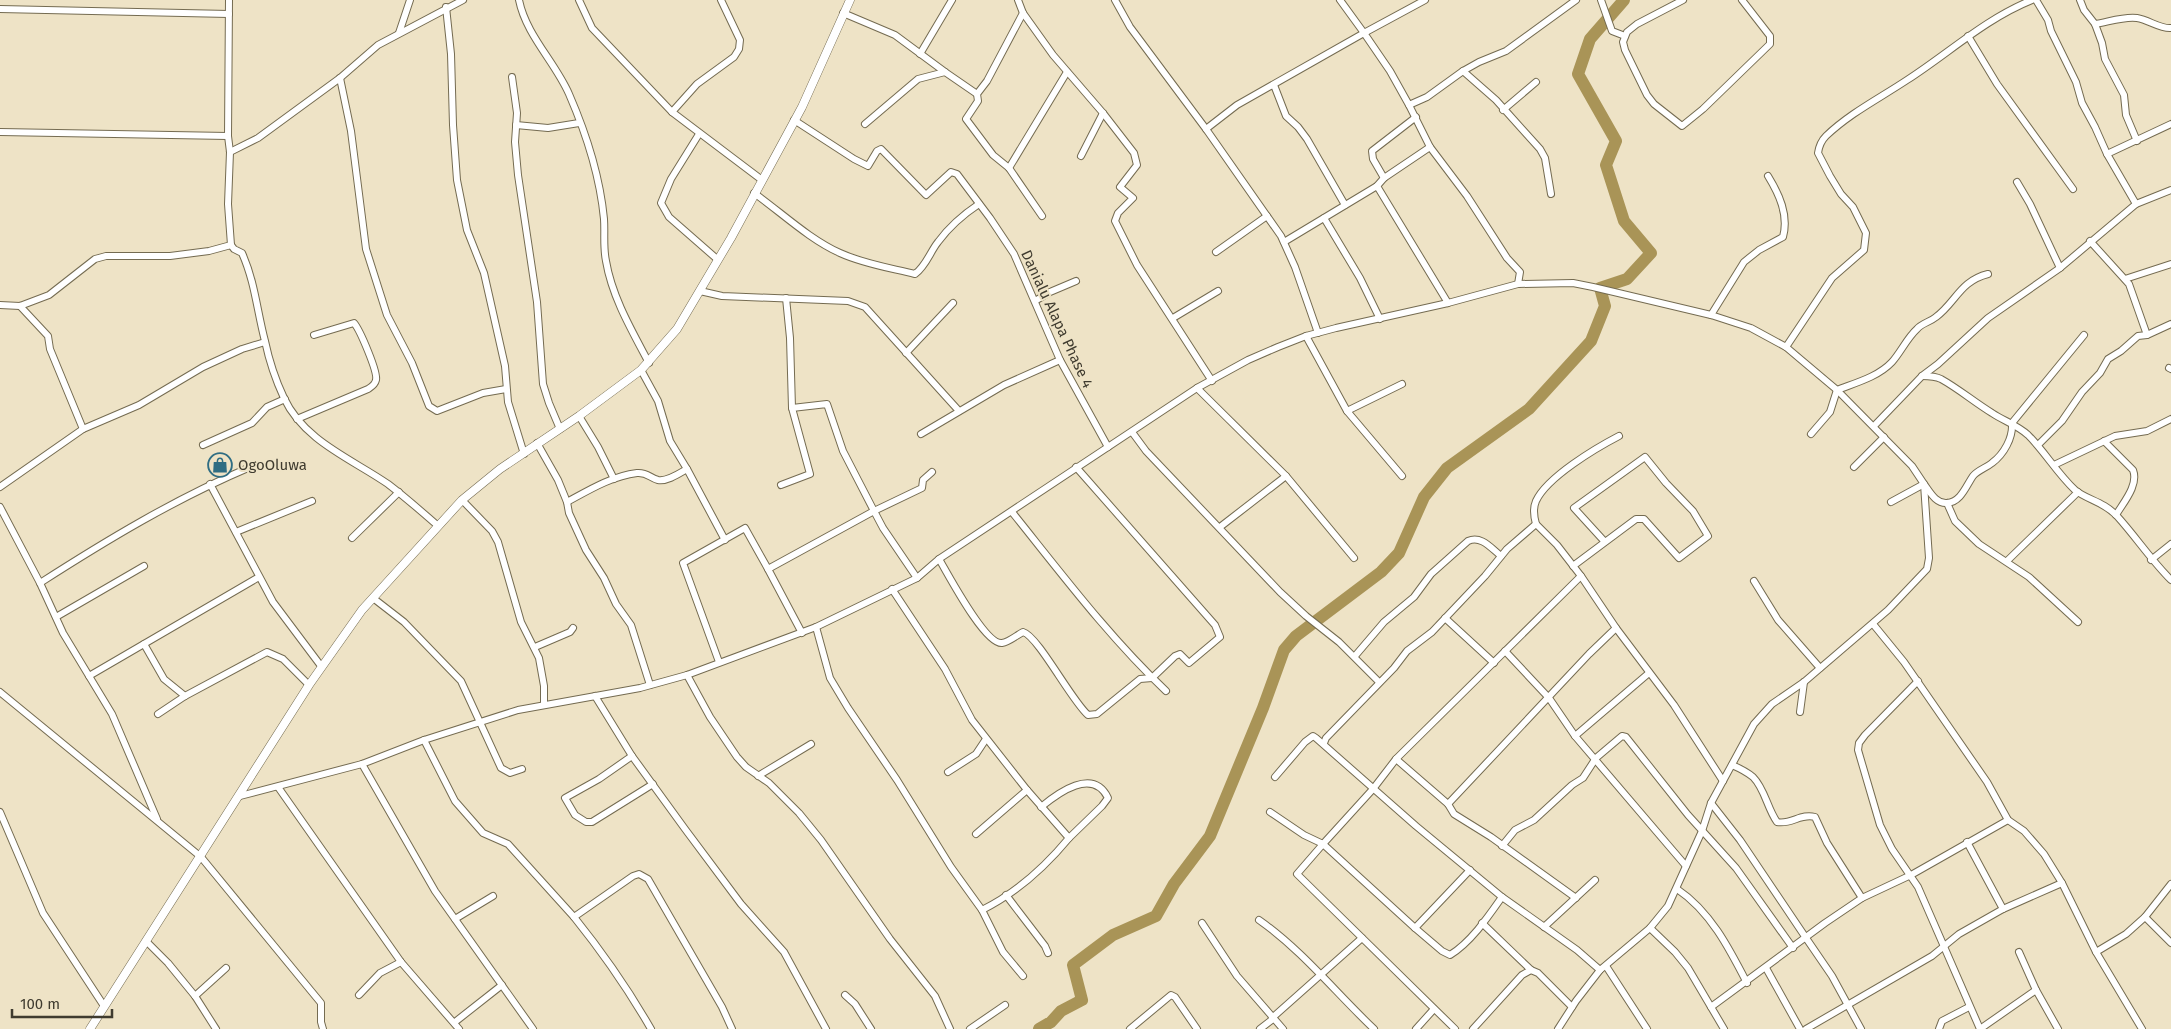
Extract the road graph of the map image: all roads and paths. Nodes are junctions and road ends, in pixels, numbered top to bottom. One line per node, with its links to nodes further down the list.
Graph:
1 (229, 0): 24 (street)
2 (410, 0): 27 (street)
3 (463, 0): 20 (street)
4 (519, 0): 46 (street)
5 (579, 0): 42 (street)
6 (721, 0): 42 (street)
7 (850, 0): 22 (street)
8 (952, 0): 31 (street)
9 (1018, 0): 23 (street)
10 (1115, 0): 50 (street)
11 (1340, 0): 28 (street)
12 (1426, 0): 28 (street)
13 (1576, 0): 32 (street)
14 (1602, 0): 29 (street)
15 (1683, 0): 29 (street)
16 (1742, 0): 29 (street)
17 (2032, 0): 30 (street)
18 (2036, 0): 57 (street)
19 (2080, 0): 25 (street)
20 (446, 7): 27 (street); 113 (street)
21 (0, 9): 24 (street)
22 (843, 13): 31 (street); 45 (street)
23 (1023, 13): 34 (street); 39 (street)
24 (229, 14): 53 (street)
25 (2095, 24): 26 (street); 54 (street)
26 (2171, 28)
27 (399, 33): 36 (street)
28 (1364, 33): 38 (street); 40 (street)
29 (1625, 36)
30 (1968, 36): 65 (street); 104 (street)
31 (920, 54): 33 (street)
32 (1462, 71): 40 (street); 41 (street)
33 (945, 72): 39 (street); 47 (street)
34 (1067, 72): 43 (street); 59 (street)
35 (512, 77): 49 (street)
36 (340, 78): 56 (street); 113 (street)
37 (1536, 82): 41 (street)
38 (1274, 85): 50 (street); 71 (street)
39 (977, 94): 59 (street)
40 (1409, 104): 44 (street)
41 (1503, 110): 68 (street)
42 (672, 112): 52 (street)
43 (1103, 113): 58 (street); 95 (street)
44 (1416, 117): 55 (street); 61 (street)
45 (794, 120): 62 (street); 69 (street, Danialu Alapa Phase 4)
46 (579, 123): 49 (street); 107 (street)
47 (866, 124)
48 (2171, 124): 54 (street)
49 (516, 125): 125 (street)
50 (1206, 128): 73 (street)
51 (0, 132): 53 (street)
52 (699, 134): 62 (street); 79 (street)
53 (228, 136): 56 (street)
54 (2137, 141): 57 (street)
55 (1430, 147): 61 (street); 85 (street)
56 (230, 152): 77 (street)
57 (2106, 154): 70 (street)
58 (1081, 156)
59 (1009, 168): 72 (street)
60 (1768, 176): 94 (street)
61 (1384, 178): 64 (street)
62 (762, 180): 67 (street)
63 (2017, 182): 81 (street)
64 (1377, 186): 71 (street); 90 (street)
65 (2073, 189)
66 (2171, 190): 70 (street)
67 (754, 193): 69 (street); 79 (street)
68 (1551, 194)
69 (979, 204): 89 (street, Danialu Alapa Phase 4)
70 (2136, 204): 75 (street)
71 (1345, 205): 74 (street)
72 (1042, 216)
73 (1267, 216): 76 (street); 78 (street)
74 (1324, 218): 76 (street); 96 (street)
75 (2090, 241): 81 (street); 83 (street)
76 (1284, 242): 98 (street)
77 (231, 245): 93 (street); 103 (street)
78 (1216, 252)
79 (717, 259): 86 (street)
80 (2171, 264): 83 (street)
81 (2060, 268): 109 (street)
82 (1988, 274): 114 (street)
83 (2125, 279): 101 (street)
84 (1076, 281): 89 (street)
85 (1518, 284): 90 (street); 94 (street)
86 (700, 291): 88 (street); 107 (street)
87 (1218, 291): 95 (street)
88 (786, 298): 105 (street); 116 (street)
89 (1035, 301): 106 (street, Danialu Alapa Phase 4)
90 (1448, 303): 96 (street)
91 (953, 304): 105 (street)
92 (0, 305): 93 (street)
93 (20, 306): 124 (street)
94 (1711, 315): 104 (street)
95 (1173, 318): 110 (street)
96 (1380, 318): 98 (street)
97 (2171, 324): 101 (street)
98 (1318, 333): 102 (street)
99 (314, 334): 120 (street)
100 (2084, 335): 122 (street)
101 (2147, 335): 134 (street)
102 (1306, 336): 110 (street); 118 (street)
103 (265, 342): 115 (street); 124 (street)
104 (1786, 347): 114 (street)
105 (906, 353): 117 (street)
106 (1060, 360): 117 (street); 135 (street, Danialu Alapa Phase 4)
107 (649, 362): 108 (street)
108 (641, 370): 119 (street); 141 (street)
109 (1922, 376): 122 (street); 123 (street)
110 (1212, 381): 112 (street)
111 (1402, 384): 118 (street)
112 (1196, 388): 126 (street); 143 (street)
113 (506, 389): 136 (street)
114 (1838, 390): 123 (street); 128 (street)
115 (285, 399): 120 (street); 133 (street)
116 (792, 408): 148 (street); 158 (street)
117 (959, 411): 127 (street)
118 (1347, 411): 144 (street)
119 (579, 416): 125 (street); 145 (street)
120 (297, 419): 150 (street)
121 (2171, 419): 131 (street)
122 (2012, 423): 134 (street); 156 (street)
123 (1874, 426): 130 (street)
124 (83, 429): 149 (street)
125 (560, 429): 132 (street)
126 (1132, 432): 135 (street); 163 (street)
127 (921, 434)
128 (1810, 434)
129 (1619, 436): 161 (street)
130 (1884, 437): 139 (street); 147 (street)
131 (2104, 441): 137 (street); 160 (street)
132 (538, 443): 136 (street); 154 (street)
133 (203, 445)
134 (2038, 445): 137 (street)
135 (1108, 448): 138 (street)
136 (524, 454): 152 (street)
137 (2054, 465): 151 (street)
138 (1076, 466): 159 (street); 206 (street)
139 (1854, 467)
140 (248, 468): 146 (street)
141 (687, 469): 145 (street); 167 (street)
142 (932, 472): 158 (street)
143 (1286, 476): 163 (street); 172 (street)
144 (1402, 476)
145 (614, 479): 154 (street)
146 (210, 484): 164 (street); 184 (street)
147 (1924, 484): 155 (street); 156 (street); 190 (street)
148 (781, 485)
149 (0, 488)
150 (399, 492): 162 (street); 166 (street)
151 (2078, 492): 160 (street); 175 (street)
152 (462, 500): 162 (street); 196 (street)
153 (312, 501): 164 (street)
154 (567, 502): 211 (street)
155 (1891, 502)
156 (1947, 503): 175 (street)
157 (0, 507): 184 (street)
158 (874, 511): 178 (street); 181 (street)
159 (1012, 512): 173 (street); 206 (street)
160 (2116, 515): 174 (street)
161 (1536, 524): 171 (street); 177 (street)
162 (438, 526): 186 (street)
163 (1220, 527): 198 (street)
164 (236, 532): 180 (street)
165 (1597, 536): 168 (street); 168 (street); 170 (street)
166 (352, 538)
167 (725, 540): 178 (street); 199 (street)
168 (1605, 542): 170 (street)
169 (2171, 544): 174 (street)
170 (1597, 548): 177 (street)
171 (1500, 556): 188 (street); 198 (street)
172 (1354, 558)
173 (939, 559): 181 (street); 206 (street)
174 (2151, 560): 182 (street)
175 (2007, 562): 189 (street)
176 (144, 566): 187 (street)
177 (1573, 566): 179 (street)
178 (768, 569): 194 (street)
179 (1581, 576): 193 (street); 197 (street)
180 (259, 577): 195 (street); 201 (street)
181 (917, 578): 185 (street)
182 (2171, 580)
183 (1754, 581): 202 (street)
184 (40, 583): 187 (street)
185 (892, 589): 191 (street); 222 (street)
186 (373, 598): 201 (street); 220 (street)
187 (56, 617): 205 (street)
188 (1445, 618): 200 (street); 208 (street)
189 (2078, 622)
190 (1872, 624): 202 (street); 207 (street)
191 (816, 627): 194 (street); 268 (street)
192 (573, 628): 196 (street)
193 (1616, 628): 203 (street); 216 (street)
194 (802, 633): 199 (street)
195 (144, 644): 205 (street); 214 (street)
196 (535, 647): 217 (street)
197 (1505, 652): 200 (street); 216 (street)
198 (1355, 656): 208 (street)
199 (719, 662): 204 (street)
200 (1494, 663): 228 (street)
201 (321, 666): 210 (street)
202 (1820, 668): 209 (street)
203 (1648, 673): 221 (street); 235 (street)
204 (687, 675): 211 (street); 233 (street)
205 (89, 676): 247 (street)
206 (1152, 678): 212 (street)
207 (1918, 681): 246 (street); 257 (street)
208 (1379, 682): 224 (street)
209 (1804, 682): 218 (street); 230 (street)
210 (309, 685): 214 (street); 240 (street)
211 (650, 685): 215 (street)
212 (1166, 691)
213 (0, 692): 247 (street)
214 (185, 696): 219 (street)
215 (595, 696): 217 (street); 226 (street)
216 (1548, 698): 221 (street); 241 (street)
217 (544, 705): 220 (street)
218 (1800, 712)
219 (158, 714)
220 (478, 721): 223 (street); 231 (street)
221 (1576, 736): 227 (street)
222 (986, 739): 232 (street); 239 (street)
223 (424, 740): 229 (street); 269 (street)
224 (1324, 743): 234 (street); 238 (street)
225 (811, 744): 233 (street)
226 (632, 756): 236 (street); 236 (street)
227 (1596, 758): 248 (street); 253 (street); 255 (street)
228 (1396, 759): 238 (street); 241 (street)
229 (362, 764): 237 (street); 271 (street)
230 (1732, 765): 235 (street); 266 (street)
231 (522, 769)
232 (948, 772)
233 (758, 776): 318 (street)
234 (1275, 777)
235 (1723, 780): 242 (street)
236 (653, 784): 316 (street)
237 (278, 787): 240 (street); 287 (street)
238 (1373, 789): 252 (street); 256 (street)
239 (1027, 790): 243 (street); 249 (street)
240 (240, 796): 254 (street)
241 (1448, 804): 253 (street)
242 (1711, 804): 248 (street); 279 (street)
243 (1041, 807): 250 (street); 250 (street)
244 (0, 812): 301 (street)
245 (1270, 812): 252 (street)
246 (2008, 820): 251 (street); 259 (street)
247 (158, 821): 254 (street)
248 (1702, 830): 255 (street); 283 (street)
249 (976, 834)
250 (1069, 838): 262 (street)
251 (1968, 842): 257 (street); 267 (street)
252 (1323, 844): 276 (street); 278 (street)
253 (1502, 846): 265 (street)
254 (201, 857): 280 (street); 311 (street)
255 (1686, 866): 261 (street)
256 (1470, 870): 264 (street); 276 (street)
257 (1911, 875): 266 (street); 282 (street)
258 (1595, 880): 265 (street)
259 (2062, 883): 267 (street); 285 (street)
260 (2171, 884): 270 (street)
261 (1677, 889): 277 (street); 294 (street)
262 (1006, 895): 268 (street); 286 (street)
263 (493, 896): 271 (street)
264 (1502, 897): 274 (street); 275 (street)
265 (1576, 898): 275 (street)
266 (1862, 898): 279 (street)
267 (2003, 909): 282 (street)
268 (982, 910): 293 (street)
269 (574, 916): 314 (street); 315 (street)
270 (2145, 917): 281 (street); 285 (street)
271 (454, 919): 295 (street)
272 (1259, 920): 292 (street)
273 (1202, 922): 307 (street)
274 (1482, 923): 276 (street); 291 (street)
275 (1544, 927): 289 (street)
276 (1415, 928)
277 (1650, 928): 289 (street); 305 (street)
278 (1362, 938): 292 (street); 306 (street)
279 (1806, 938): 283 (street); 302 (street)
280 (146, 942): 298 (street); 301 (street)
281 (2171, 942)
282 (1944, 944): 302 (street); 304 (street)
283 (1793, 948): 290 (street)
284 (2019, 952): 296 (street)
285 (2096, 952): 337 (street)
286 (1048, 953)
287 (401, 962): 297 (street); 308 (street)
288 (226, 968): 298 (street)
289 (1603, 968): 303 (street); 329 (street)
290 (1766, 968): 294 (street); 331 (street)
291 (1531, 970): 303 (street); 327 (street)
292 (1320, 974): 307 (street); 324 (street)
293 (1023, 976)
294 (1747, 983): 305 (street)
295 (502, 985): 308 (street); 313 (street)
296 (2036, 990): 335 (street); 336 (street)
297 (359, 995)
298 (194, 996): 310 (street)
299 (845, 996): 317 (street)
300 (1005, 1005): 319 (street)
301 (104, 1006): 309 (street)
302 (1847, 1006): 332 (street); 333 (street)
303 (1572, 1007): 328 (street)
304 (1969, 1007): 334 (street); 335 (street)
305 (1711, 1008): 330 (street)
306 (1434, 1009): 325 (street); 326 (street)
307 (1273, 1018): 322 (street); 323 (street)
308 (455, 1022): 312 (street)
309 (90, 1029)
310 (216, 1029)
311 (323, 1029)
312 (460, 1029)
313 (533, 1029)
314 (652, 1029)
315 (732, 1029)
316 (826, 1029)
317 (871, 1029)
318 (950, 1029)
319 (970, 1029)
320 (1130, 1029): 321 (street)
321 (1197, 1029)
322 (1260, 1029)
323 (1283, 1029)
324 (1374, 1029)
325 (1416, 1029)
326 (1455, 1029)
327 (1474, 1029)
328 (1557, 1029)
329 (1647, 1029)
330 (1724, 1029)
331 (1800, 1029)
332 (1806, 1029)
333 (1861, 1029)
334 (1939, 1029)
335 (1980, 1029)
336 (2058, 1029)
337 (2142, 1029)

